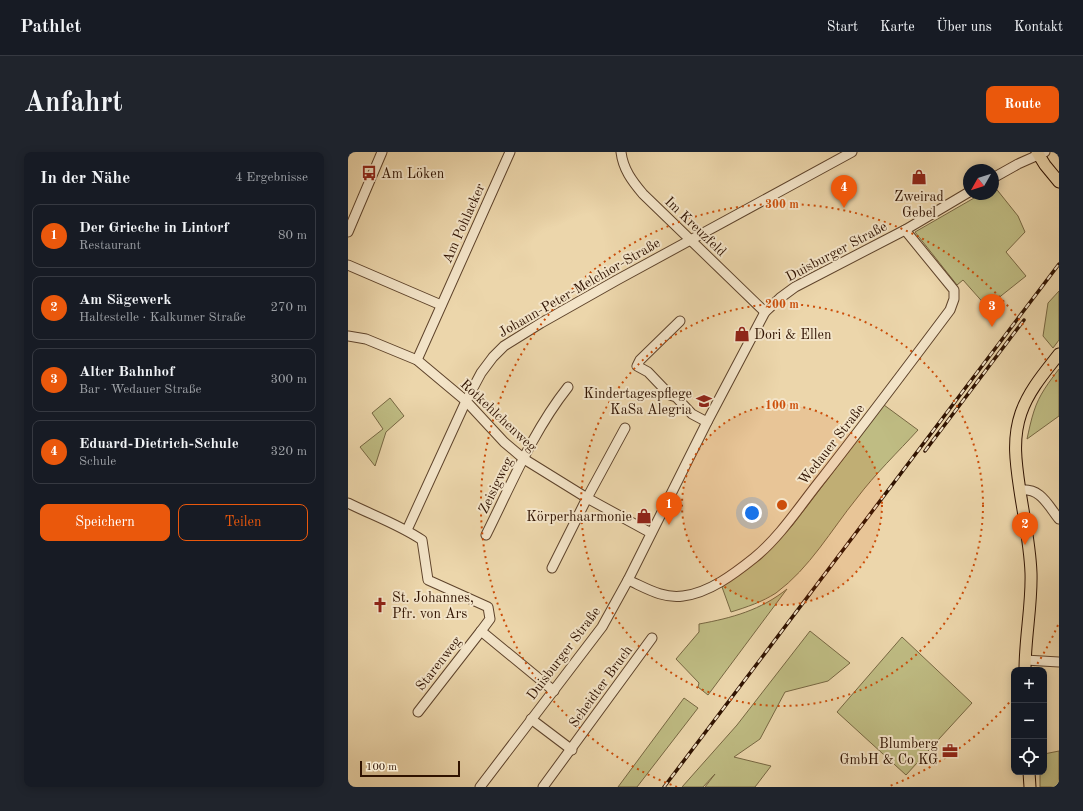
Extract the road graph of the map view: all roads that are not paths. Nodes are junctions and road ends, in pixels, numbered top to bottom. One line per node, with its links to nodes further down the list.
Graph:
1 (382, 152): 10 (street)
2 (510, 152): 13 (street, Am Pohlacker)
3 (621, 152): 11 (street, Im Kreuzfeld)
4 (852, 152): 11 (street, Johann-Peter-Melchior-Straße)
5 (1040, 153): 6 (street); 7 (main road)
6 (999, 175)
7 (1059, 182)
8 (963, 196): 9 (street, Duisburger Straße)
9 (905, 230): 14 (street, Duisburger Straße); 32 (street, Wedauer Straße)
10 (348, 232)
11 (690, 240): 14 (street, Im Kreuzfeld); 20 (street, Johann-Peter-Melchior-Straße)
12 (348, 265): 13 (street)
13 (441, 305): 18 (street, Am Pohlacker)
14 (765, 312): 21 (street, Duisburger Straße)
15 (680, 321): 21 (street)
16 (348, 336): 18 (street, Rotkehlchenweg)
17 (1059, 354): 24 (main road)
18 (417, 360): 20 (street, Rotkehlchenweg)
19 (568, 387): 23 (street, Zeisigweg)
20 (466, 402): 23 (street, Rotkehlchenweg); 28 (street, Johann-Peter-Melchior-Straße)
21 (707, 422): 29 (street, Duisburger Straße)
22 (625, 428): 25 (street)
23 (524, 459): 25 (street, Rotkehlchenweg); 30 (street, Zeisigweg)
24 (1020, 490): 27 (street); 36 (main road)
25 (587, 498): 29 (street, Rotkehlchenweg); 31 (street)
26 (348, 503): 28 (street)
27 (1059, 519)
28 (407, 530): 33 (street, Starenweg)
29 (651, 533): 32 (street, Duisburger Straße)
30 (486, 536)
31 (552, 568)
32 (628, 580): 37 (street, Duisburger Straße)
33 (481, 631): 37 (street); 38 (street, Starenweg)
34 (652, 638): 40 (street, Scheidter Bruch)
35 (1059, 662): 36 (street)
36 (1025, 665)
37 (554, 691): 39 (street, Duisburger Straße)
38 (418, 712)
39 (531, 719): 40 (street, Scheidter Bruch); 42 (street, Duisburger Straße)
40 (572, 750): 43 (street, Scheidter Bruch)
41 (1029, 775): 44 (main road)
42 (480, 787)
43 (543, 787)
44 (1030, 787)

